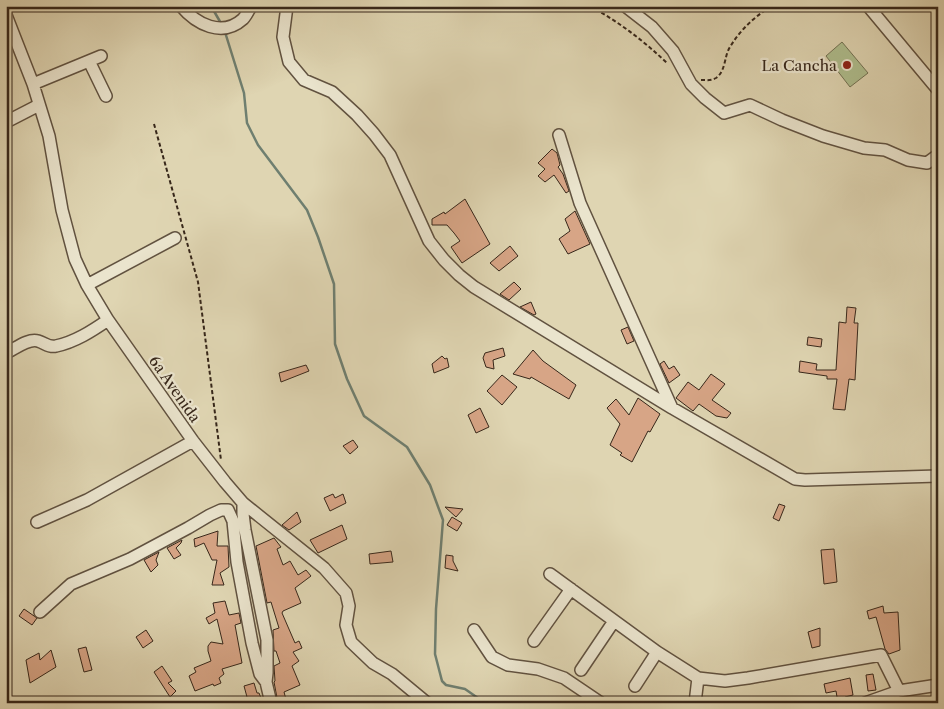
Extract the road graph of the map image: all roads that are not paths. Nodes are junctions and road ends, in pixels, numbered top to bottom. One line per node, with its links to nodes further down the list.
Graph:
1 (181, 6): 2 (street)
2 (251, 6)
3 (287, 6): 20 (street)
4 (625, 6): 15 (street)
5 (868, 6): 10 (street)
6 (6, 15): 9 (street, 6a Avenida)
7 (101, 56): 8 (street)
8 (89, 61): 9 (street); 11 (street)
9 (33, 84): 12 (street, 6a Avenida)
10 (937, 89)
11 (106, 96)
12 (39, 105): 13 (street); 17 (street, 6a Avenida)
13 (6, 122)
14 (559, 135): 20 (street)
15 (938, 155)
16 (174, 238): 17 (street)
17 (87, 285): 18 (street, 6a Avenida)
18 (108, 320): 19 (street); 21 (street, 6a Avenida)
19 (6, 353)
20 (672, 408): 22 (street)
21 (194, 442): 23 (street, 6a Avenida); 25 (street)
22 (938, 476)
23 (243, 508): 24 (street); 35 (street); 40 (street, 6a Avenida)
24 (233, 521): 28 (street); 35 (street)
25 (37, 522)
26 (550, 574): 27 (street)
27 (571, 590): 29 (street); 31 (street)
28 (40, 612)
29 (614, 621): 32 (street); 33 (street)
30 (474, 630): 41 (street)
31 (534, 642)
32 (657, 652): 34 (street); 37 (street)
33 (580, 670)
34 (698, 678): 38 (street); 42 (street)
35 (266, 682): 39 (street)
36 (938, 685): 38 (street)
37 (635, 686)
38 (899, 691): 43 (street)
39 (271, 703)
40 (428, 703)
41 (601, 703)
42 (695, 703)
43 (865, 703)

